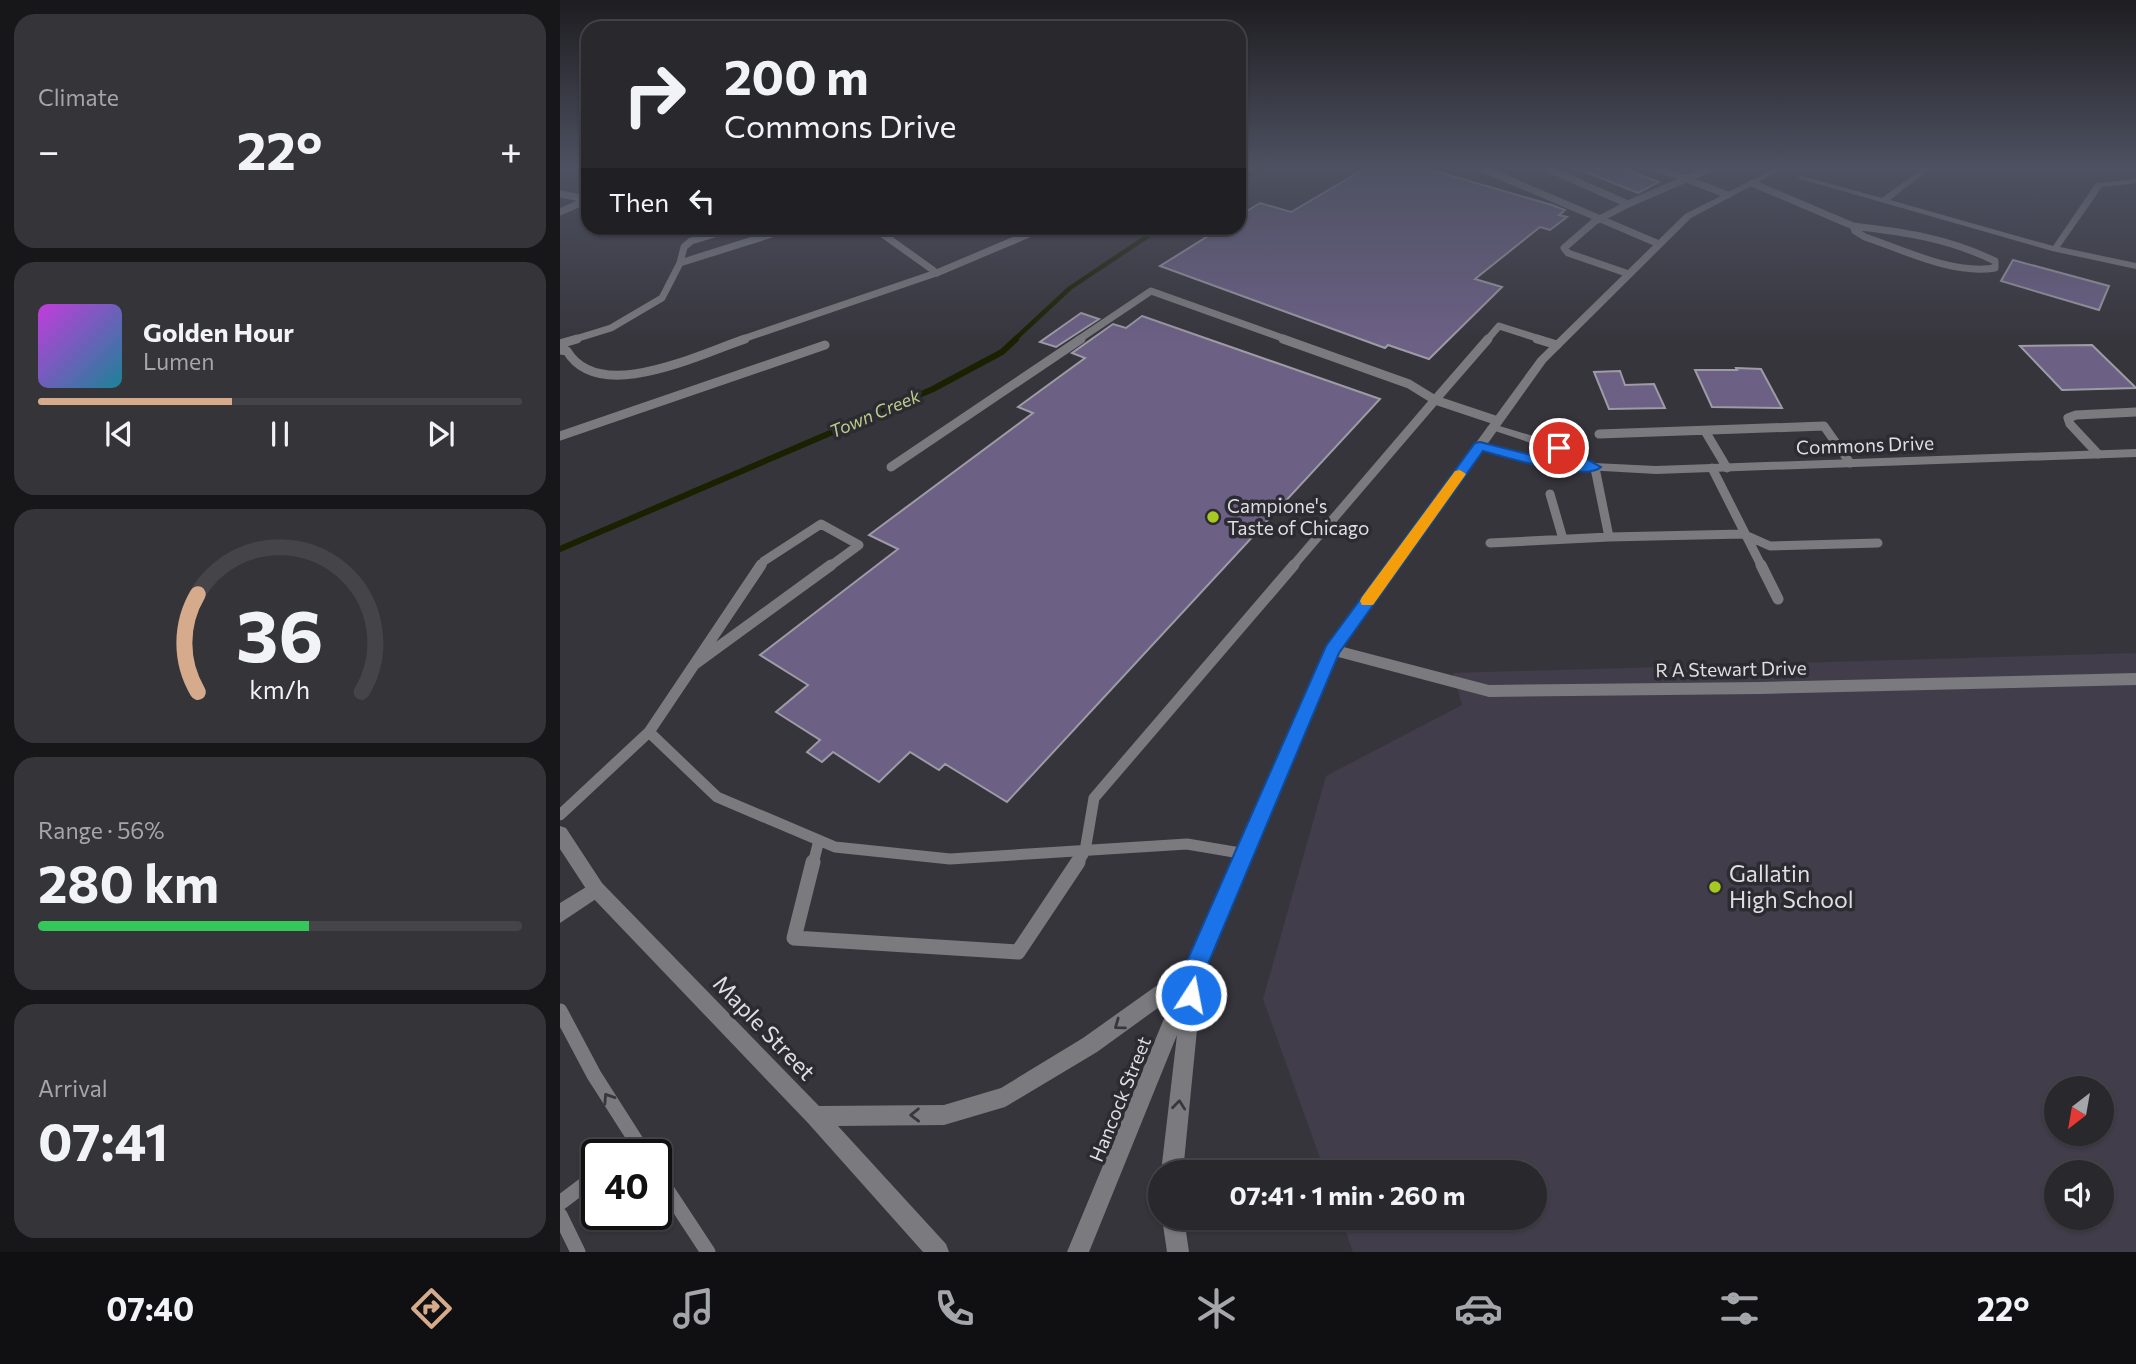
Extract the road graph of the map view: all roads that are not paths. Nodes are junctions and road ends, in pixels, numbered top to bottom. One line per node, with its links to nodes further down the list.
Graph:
1 (1590, 225): 16 (lane)
2 (1617, 225): 11 (lane)
3 (1678, 225): 11 (street, Hancock Street)
4 (1973, 225): 12 (street)
5 (2071, 225): 12 (street)
6 (1853, 226): 6 (lane)
7 (711, 235): 13 (lane)
8 (769, 235): 13 (lane)
9 (884, 235): 15 (lane)
10 (1028, 235): 15 (lane)
11 (1659, 244): 16 (street, Hancock Street)
12 (2055, 249): 14 (street)
13 (680, 264): 17 (lane)
14 (2136, 266)
15 (937, 273): 20 (lane)
16 (1629, 274): 19 (street, Hancock Street)
17 (560, 344)
18 (825, 345): 26 (lane)
19 (1557, 345): 21 (lane); 23 (street, Hancock Street)
20 (560, 350)
21 (1436, 400): 23 (lane); 31 (lane); 49 (lane)
22 (2136, 412): 29 (lane)
23 (1495, 424): 27 (street, Hancock Street); 32 (street, Commons Drive)
24 (1705, 430): 25 (lane); 30 (lane); 34 (lane)
25 (1599, 434)
26 (560, 436)
27 (1480, 446): 32 (street, Commons Drive); 42 (street, Hancock Street)
28 (2136, 453): 29 (street, Commons Drive)
29 (2098, 454): 30 (street, Commons Drive)
30 (1850, 463): 34 (street, Commons Drive)
31 (891, 467)
32 (1595, 467): 33 (street, Commons Drive); 37 (lane)
33 (1712, 468): 34 (street, Commons Drive); 36 (lane)
34 (1727, 468)
35 (1550, 494): 38 (lane)
36 (1743, 534): 37 (lane); 40 (lane); 41 (lane)
37 (1609, 537): 38 (lane)
38 (1563, 539): 39 (lane)
39 (1490, 543)
40 (1878, 543)
41 (1778, 599)
42 (1332, 650): 44 (street, R A Stewart Drive); 50 (street, Hancock Street)
43 (695, 664): 43 (lane); 45 (lane)
44 (2136, 679)
45 (649, 732): 46 (lane); 48 (lane)
46 (560, 815)
47 (560, 834): 51 (street, Maple Street)
48 (819, 840): 49 (lane); 49 (lane)
49 (1084, 851): 50 (lane)
50 (1246, 854): 53 (street, Hancock Street)
51 (596, 889): 52 (street); 55 (street, Maple Street)
52 (560, 914)
53 (1194, 970): 55 (street, one-way to 55); 57 (street, one-way to 53); 66 (street, Hancock Street)
54 (560, 1011): 56 (lane, one-way to 54)
55 (815, 1116): 65 (street, Maple Street)
56 (635, 1139)
57 (1173, 1160)
58 (581, 1187): 60 (lane)
59 (672, 1197): 64 (lane)
60 (560, 1203)
61 (560, 1216): 63 (lane)
62 (1175, 1230): 67 (street)
63 (578, 1252)
64 (708, 1252)
65 (938, 1252)
66 (1078, 1252)
67 (1178, 1252)

